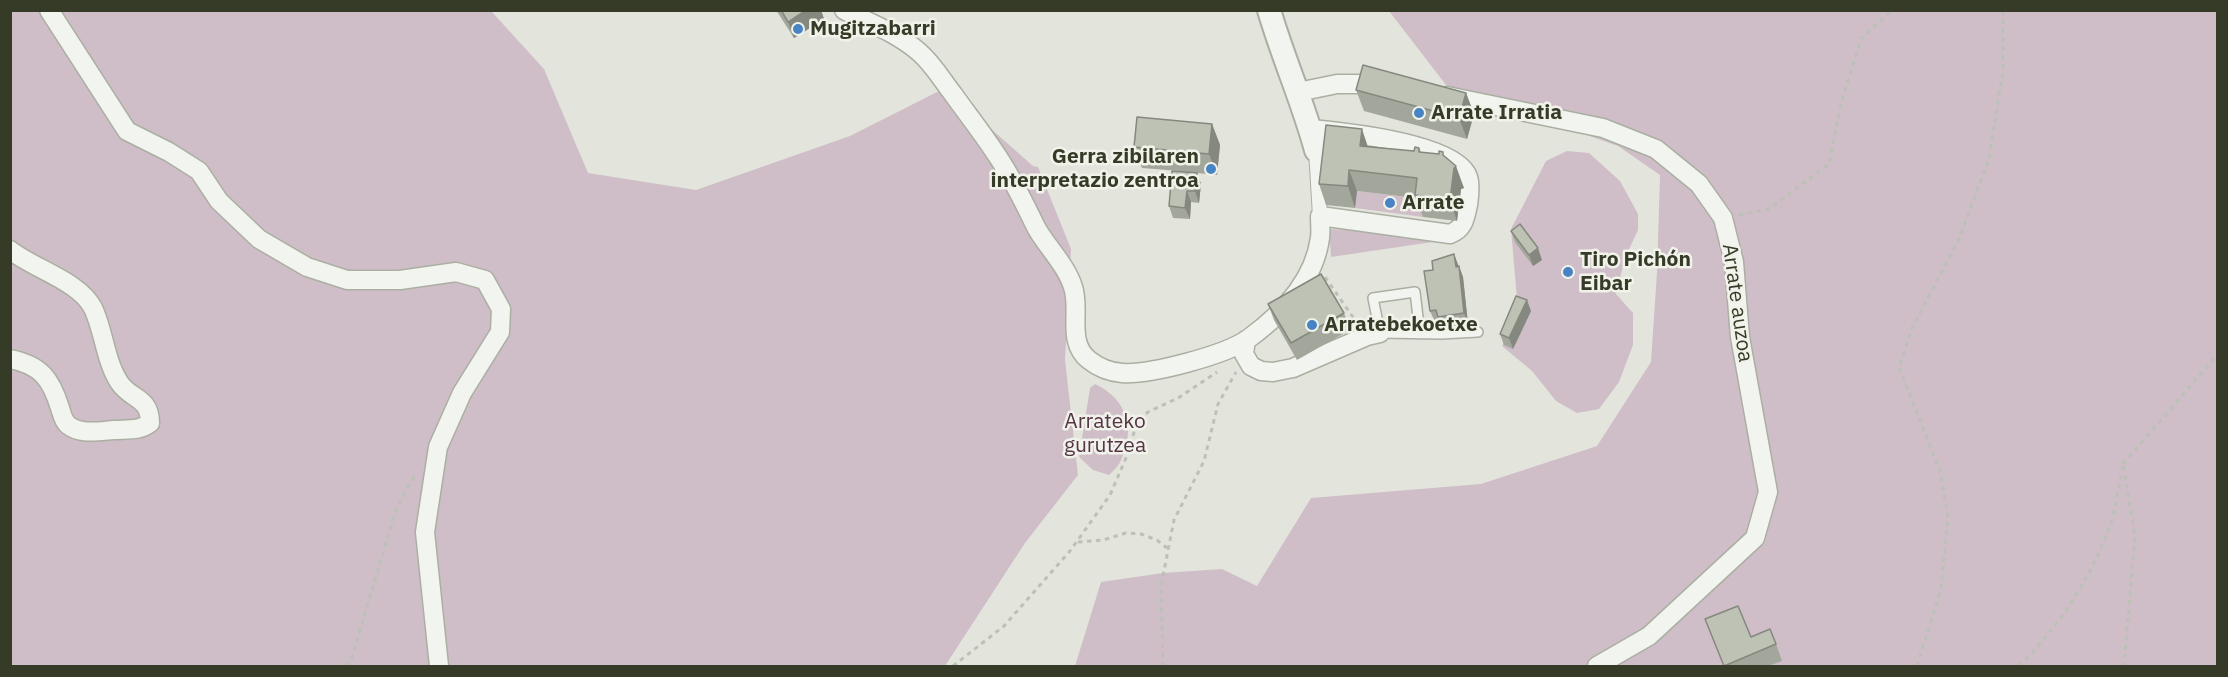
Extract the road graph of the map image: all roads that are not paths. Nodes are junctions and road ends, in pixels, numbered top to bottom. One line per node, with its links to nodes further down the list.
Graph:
1 (49, 10): 15 (street)
2 (844, 10): 13 (street)
3 (1269, 10): 5 (street)
4 (1399, 86): 5 (street)
5 (1298, 92): 7 (street)
6 (1433, 93): 16 (street, Arrate auzoa)
7 (1313, 139): 8 (street); 8 (street)
8 (1320, 216): 13 (street)
9 (10, 250): 14 (street)
10 (1478, 332): 11 (lane)
11 (1420, 334): 12 (lane); 12 (lane)
12 (1374, 335): 13 (street)
13 (1245, 347)
14 (10, 359)
15 (439, 666)
16 (1597, 666)

